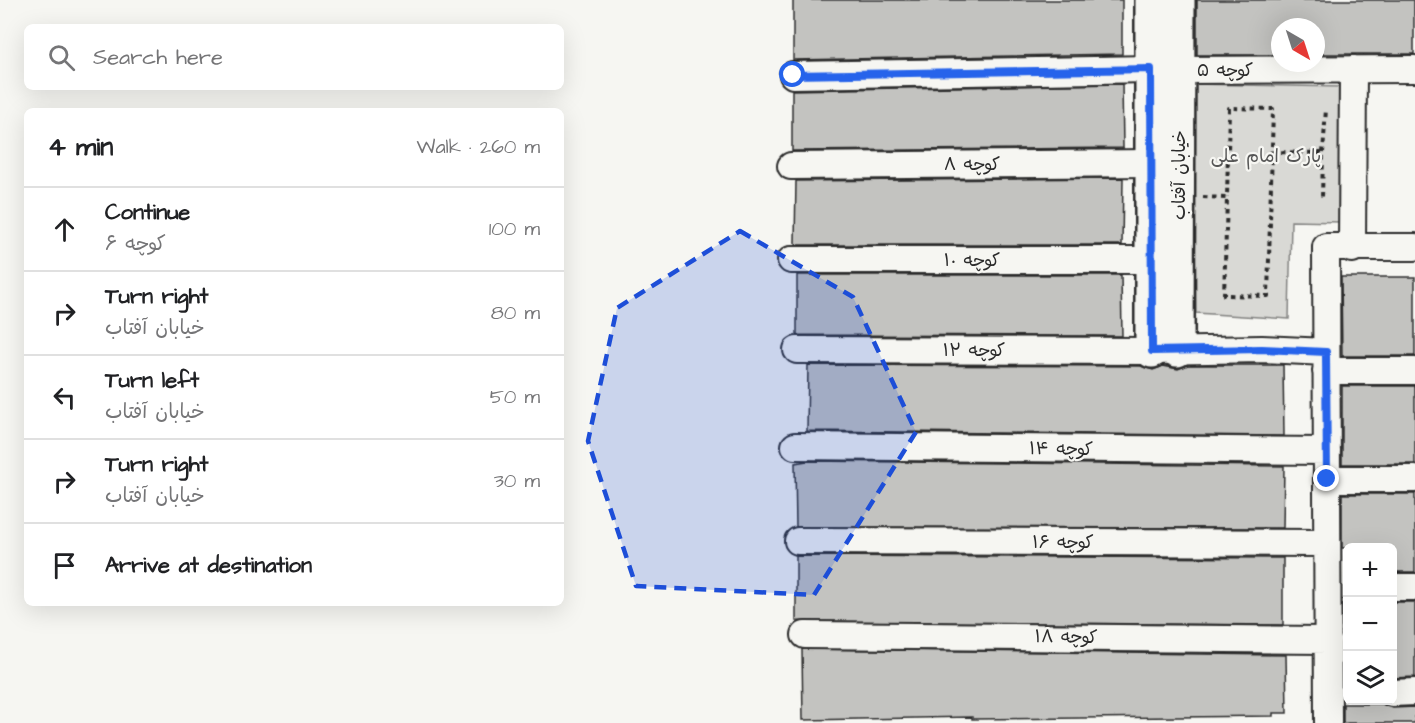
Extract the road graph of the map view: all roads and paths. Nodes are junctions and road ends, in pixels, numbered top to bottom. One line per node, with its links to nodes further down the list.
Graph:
1 (1165, 4): 4 (street, خیابان آفتاب)
2 (1353, 69): 3 (street, کوچه ۵); 4 (street, کوچه ۵); 15 (street)
3 (1415, 69)
4 (1165, 70): 5 (street, کوچه ۵); 9 (street, خیابان آفتاب); 11 (street, خیابان آفتاب)
5 (793, 75)
6 (1326, 103): 8 (path)
7 (1272, 152): 8 (path); 12 (path); 12 (path)
8 (1323, 153): 13 (path)
9 (1152, 163): 10 (street, کوچه ۸); 17 (street, خیابان آفتاب)
10 (791, 166)
11 (1179, 197): 12 (path); 19 (street, خیابان آفتاب)
12 (1227, 198)
13 (1322, 200)
14 (1415, 247): 15 (street)
15 (1353, 249): 20 (street)
16 (791, 260): 17 (street, کوچه ۱۰)
17 (1152, 260): 19 (street, خیابان آفتاب)
18 (797, 350): 19 (street, کوچه ۱۲)
19 (1165, 351): 20 (street)
20 (1326, 362): 21 (street); 23 (street)
21 (1415, 371)
22 (795, 446): 23 (street, کوچه ۱۴)
23 (1327, 451): 24 (street)
24 (1327, 479): 25 (street); 27 (street)
25 (1415, 479)
26 (798, 541): 27 (street, کوچه ۱۶)
27 (1327, 543): 28 (street)
28 (1337, 587): 32 (street)
29 (1397, 587): 30 (street)
30 (1415, 587)
31 (805, 635): 32 (street, کوچه ۱۸)
32 (1328, 640): 34 (street)
33 (1415, 692): 35 (street)
34 (1338, 693): 36 (street)
35 (1397, 693)
36 (1328, 723)

